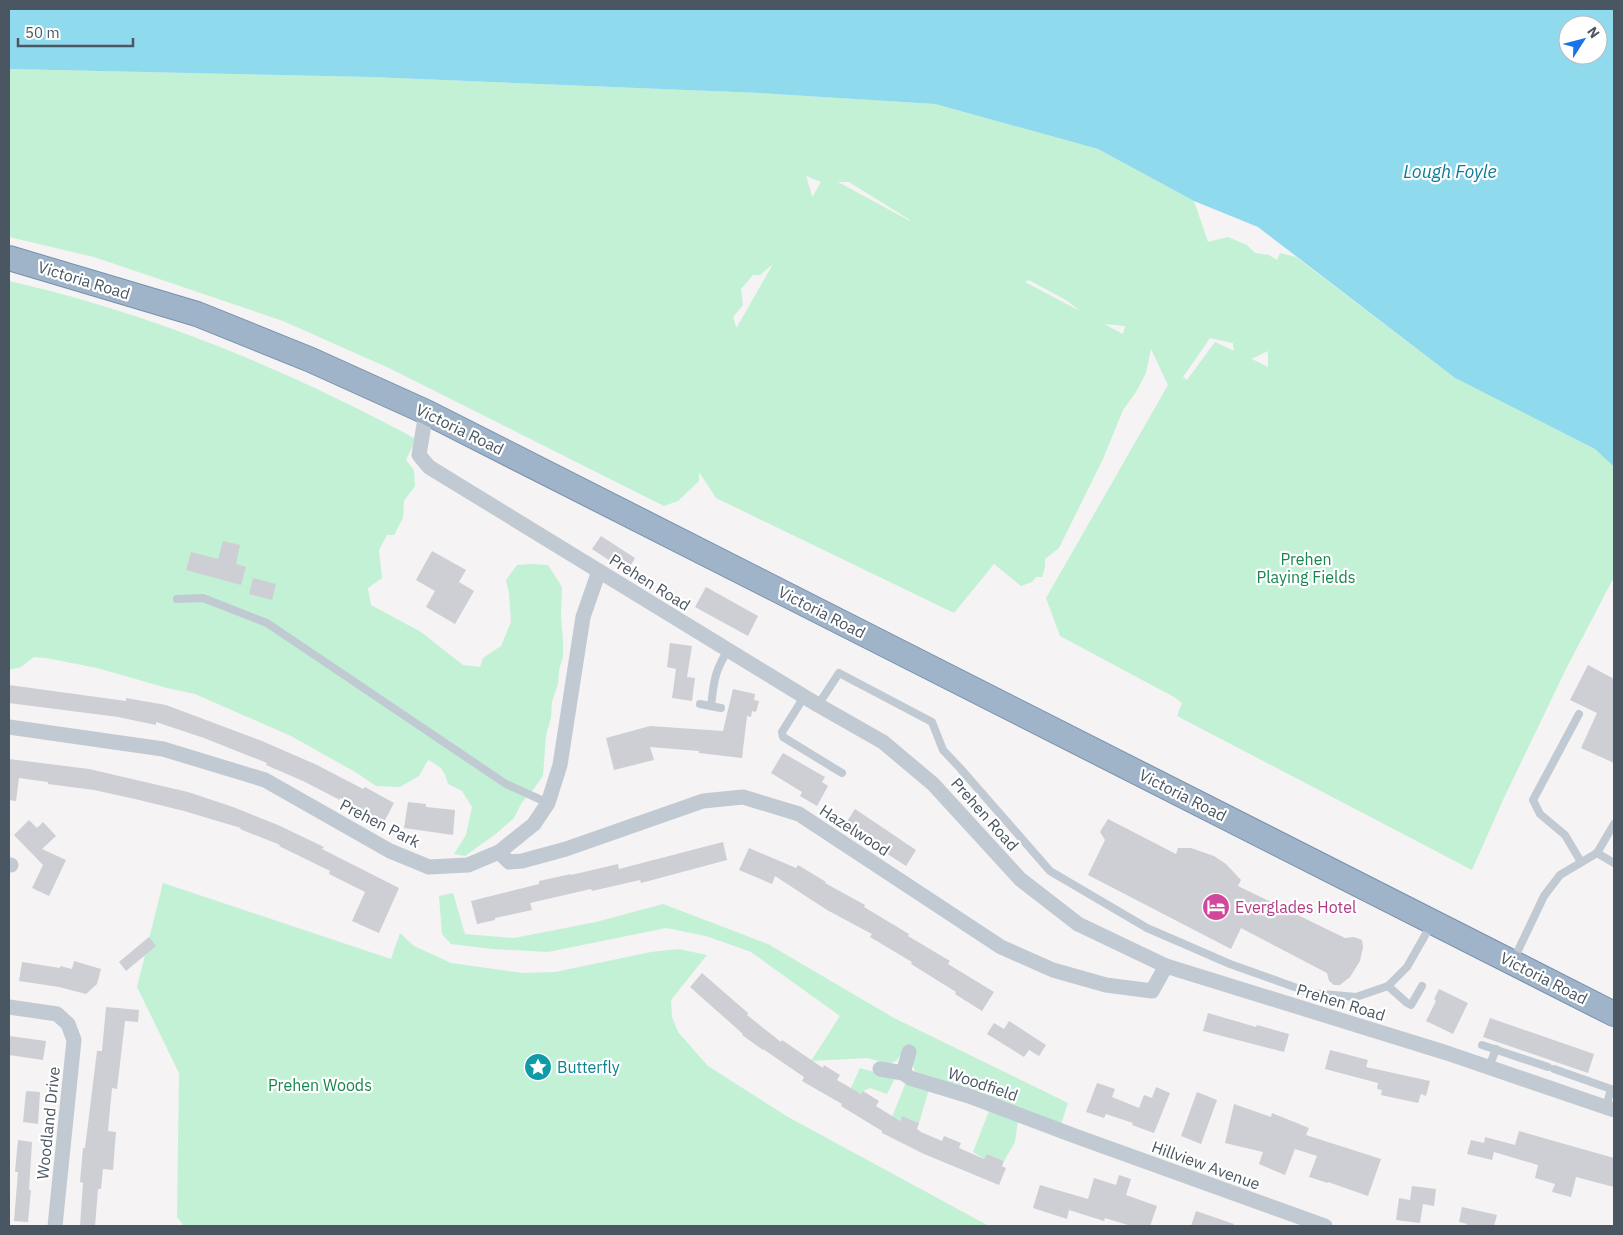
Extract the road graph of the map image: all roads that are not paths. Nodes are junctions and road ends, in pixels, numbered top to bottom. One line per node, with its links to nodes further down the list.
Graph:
1 (9, 258): 2 (highway, Victoria Road)
2 (426, 412): 3 (street, Prehen Road); 20 (highway, Victoria Road)
3 (599, 571): 5 (street, Prehen Road); 14 (street, Prehen Park)
4 (177, 599): 14 (lane)
5 (728, 650): 6 (street, Prehen Road); 9 (lane)
6 (804, 696): 8 (street, Prehen Road); 13 (lane)
7 (700, 704): 9 (lane)
8 (818, 705): 22 (street, Prehen Road); 23 (lane)
9 (711, 706): 10 (lane)
10 (721, 708)
11 (1579, 714): 18 (lane)
12 (9, 728): 16 (street, Prehen Park)
13 (842, 773)
14 (548, 803): 16 (street, Prehen Park)
15 (1614, 824): 17 (lane)
16 (499, 852): 22 (street, Hazelwood)
17 (1597, 853): 18 (lane); 19 (lane)
18 (1581, 862): 21 (lane)
19 (1614, 863)
20 (1434, 921): 21 (highway, Victoria Road); 23 (lane)
21 (1512, 962): 26 (highway, Victoria Road)
22 (1166, 966): 31 (street, Prehen Road)
23 (1388, 986): 24 (lane)
24 (1422, 986)
25 (9, 1007): 39 (street, Woodland Drive)
26 (1614, 1014)
27 (1482, 1045): 28 (lane)
28 (1496, 1050): 30 (lane); 31 (lane)
29 (909, 1052): 33 (street)
30 (1536, 1063): 34 (lane); 35 (lane)
31 (1489, 1067): 35 (street, Prehen Road)
32 (880, 1069): 33 (street, Woodfield)
33 (903, 1073): 38 (street, Woodfield)
34 (1573, 1076): 36 (lane); 37 (lane)
35 (1530, 1081): 36 (street, Prehen Road)
36 (1566, 1093): 37 (street, Prehen Road)
37 (1610, 1108)
38 (1075, 1136): 40 (street, Hillview Avenue)
39 (55, 1226)
40 (1325, 1226)

